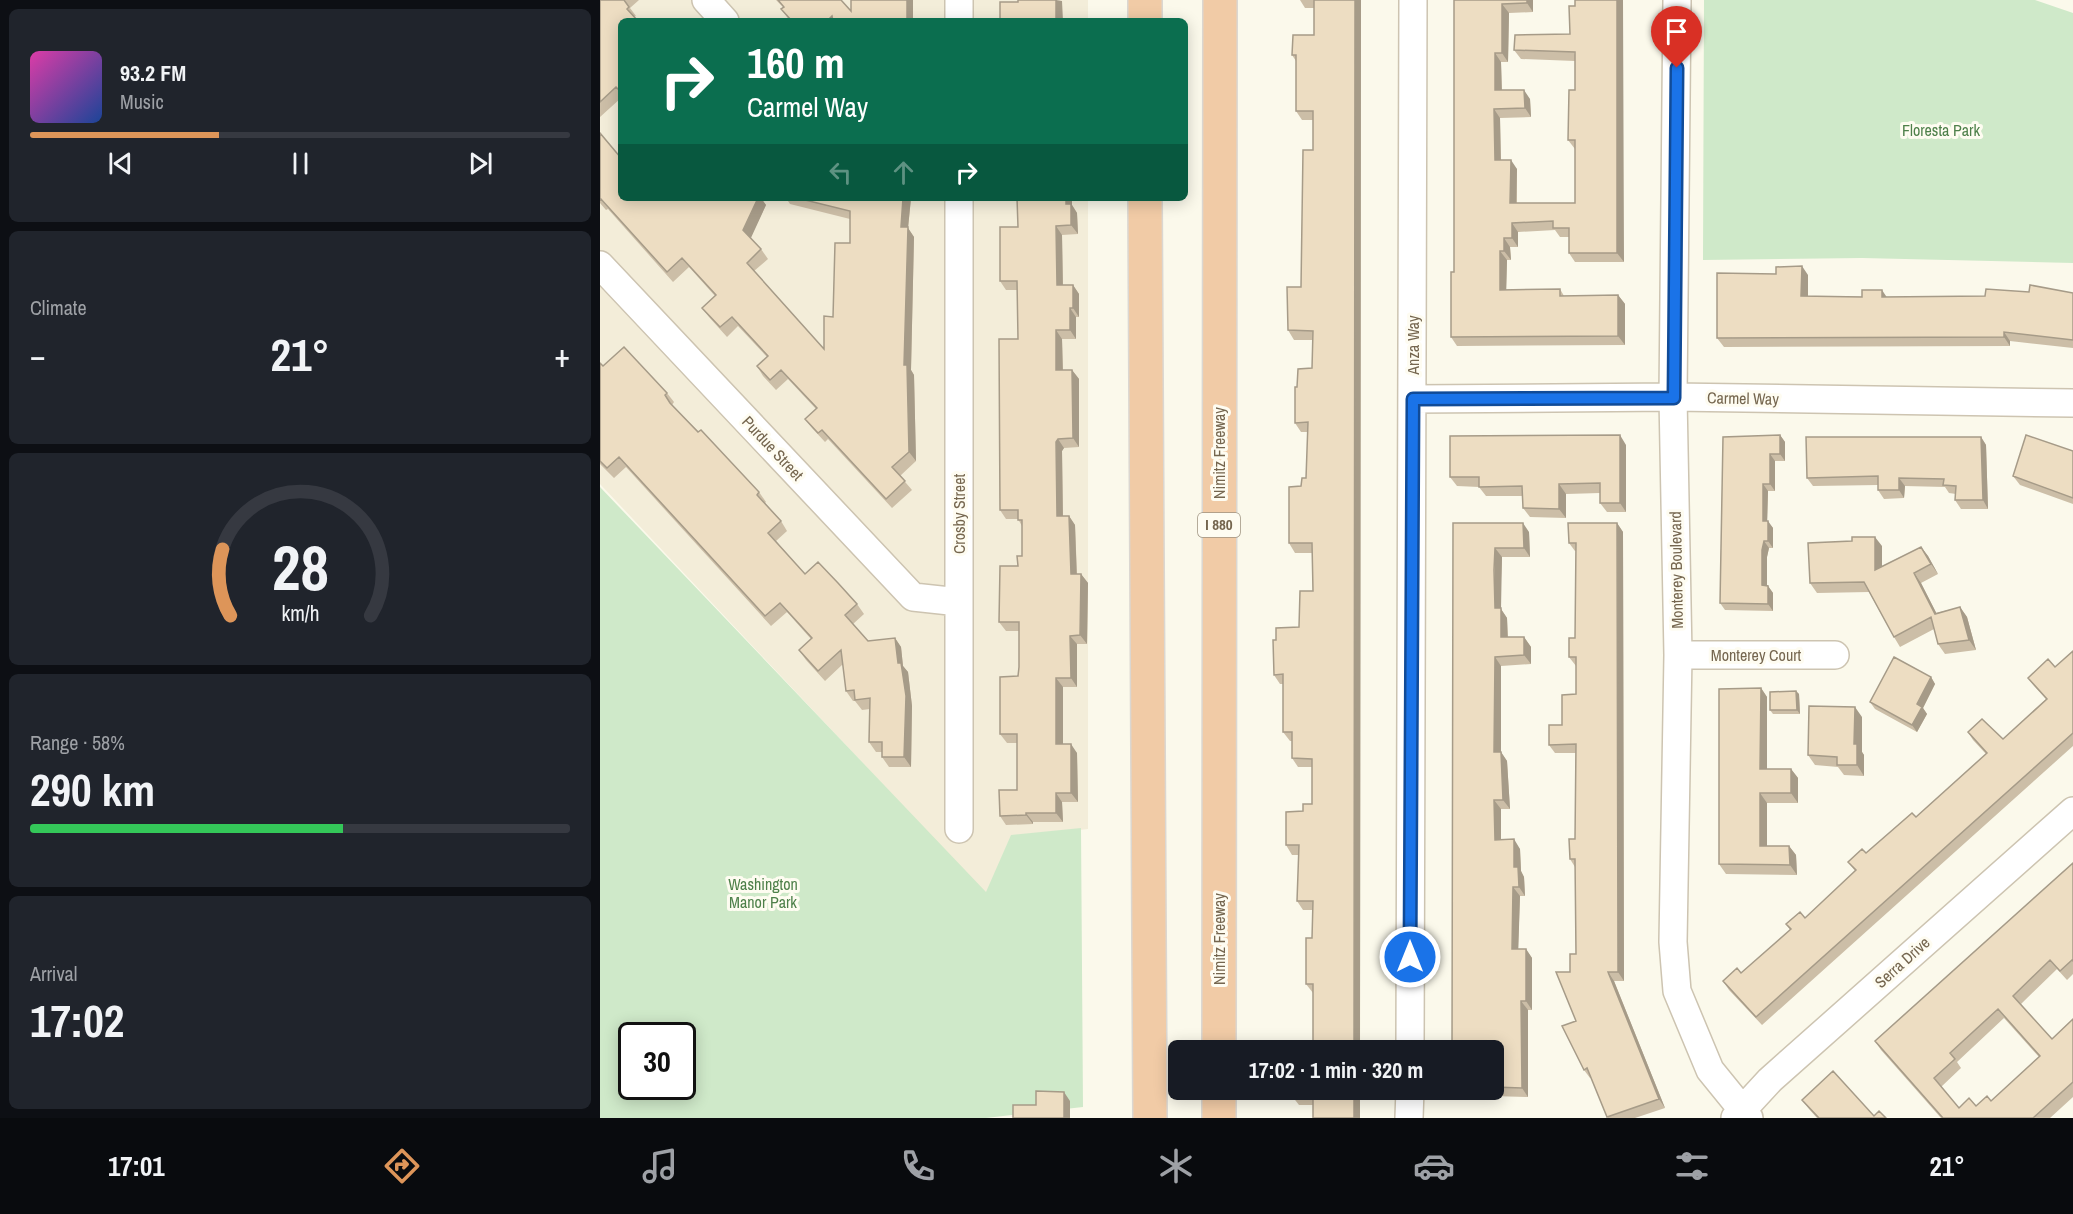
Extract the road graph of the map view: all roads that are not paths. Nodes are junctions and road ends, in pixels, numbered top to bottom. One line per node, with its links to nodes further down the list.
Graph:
1 (706, 0): 7 (street)
2 (959, 0): 8 (street)
3 (1145, 0): 9 (highway)
4 (1220, 0): 21 (highway, Nimitz Freeway / I 880)
5 (1413, 0): 14 (street, Anza Way)
6 (1677, 0): 13 (street, Monterey Boulevard)
7 (722, 18)
8 (959, 18)
9 (1145, 18)
10 (959, 201): 16 (street, Crosby Street)
11 (1145, 201): 26 (highway)
12 (600, 265): 16 (street, Purdue Street)
13 (1674, 398): 14 (street, Carmel Way); 15 (street, Carmel Way); 17 (street, Monterey Boulevard)
14 (1413, 399): 22 (street, Anza Way)
15 (2073, 403)
16 (959, 602): 20 (street, Crosby Street)
17 (1678, 655): 18 (street, Monterey Court); 25 (street, Monterey Boulevard)
18 (1835, 655)
19 (2073, 811): 25 (street, Serra Drive)
20 (959, 829)
21 (1219, 1040)
22 (1410, 1040)
23 (1219, 1100): 27 (highway)
24 (1410, 1100): 28 (street)
25 (1742, 1116)
26 (1150, 1118)
27 (1219, 1118)
28 (1409, 1118)

